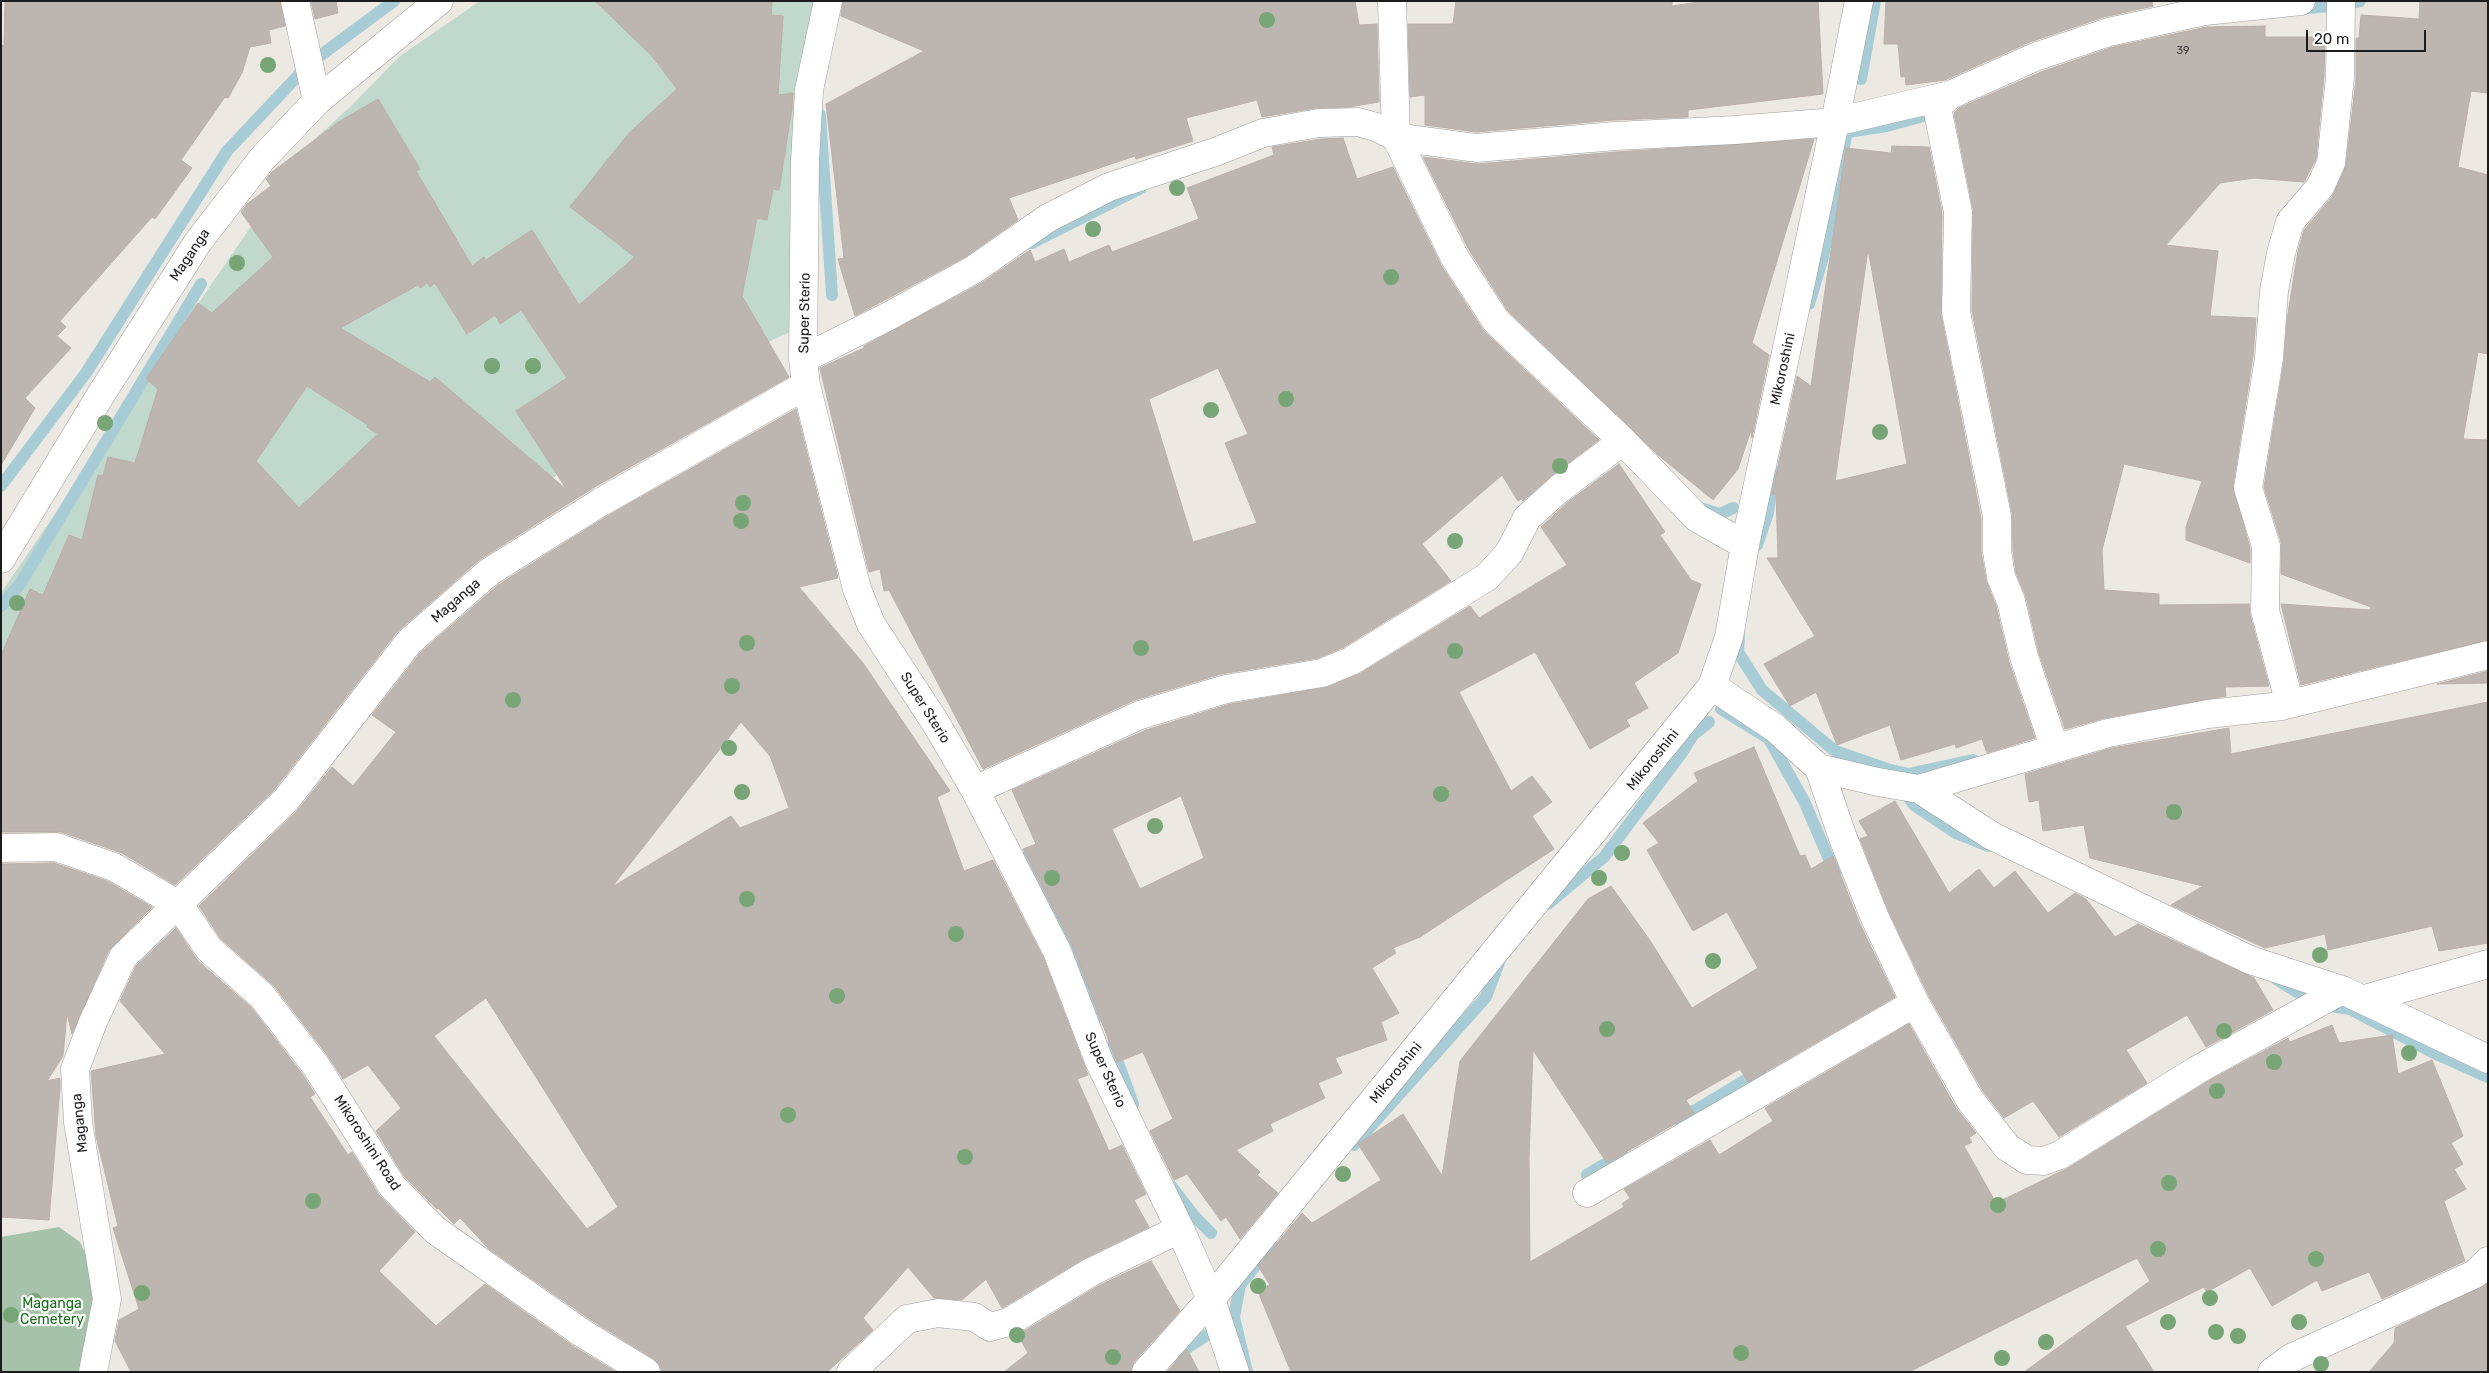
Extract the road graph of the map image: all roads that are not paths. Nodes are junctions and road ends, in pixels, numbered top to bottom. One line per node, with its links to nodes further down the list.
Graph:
1 (296, 1): 9 (street)
2 (440, 1): 9 (street, Maganga)
3 (828, 1): 12 (street, Super Sterio)
4 (1392, 1): 11 (street)
5 (1859, 1): 10 (street, Mikoroshini)
6 (2301, 1): 8 (street, Maganga)
7 (2341, 1): 18 (street)
8 (1950, 94): 10 (street, Maganga); 19 (street)
9 (317, 101): 15 (street, Maganga)
10 (1836, 122): 11 (street, Maganga); 14 (street, Mikoroshini)
11 (1396, 136): 12 (street, Maganga); 13 (street)
12 (805, 372): 22 (street, Super Sterio); 24 (street, Maganga)
13 (1623, 442): 14 (street); 22 (street)
14 (1745, 544): 17 (street, Mikoroshini)
15 (1, 559)
16 (2488, 655): 18 (street)
17 (1712, 686): 20 (street); 32 (street, Mikoroshini)
18 (2282, 706): 19 (street)
19 (2055, 749): 21 (street)
20 (1819, 768): 21 (street); 27 (street)
21 (1919, 789): 26 (street)
22 (975, 790): 30 (street, Super Sterio)
23 (1, 848): 24 (street)
24 (179, 905): 33 (street, Maganga); 34 (street, Mikoroshini Road)
25 (2488, 964): 26 (street)
26 (2354, 994): 27 (street); 28 (street)
27 (1915, 1004): 29 (street)
28 (2488, 1059)
29 (1587, 1193)
30 (1180, 1229): 32 (street, Super Sterio); 35 (street)
31 (2488, 1261): 38 (street)
32 (1211, 1299): 36 (street, Mikoroshini); 37 (street, Super Sterio)
33 (93, 1372)
34 (646, 1372)
35 (852, 1372)
36 (1146, 1372)
37 (1235, 1372)
38 (2272, 1372)

